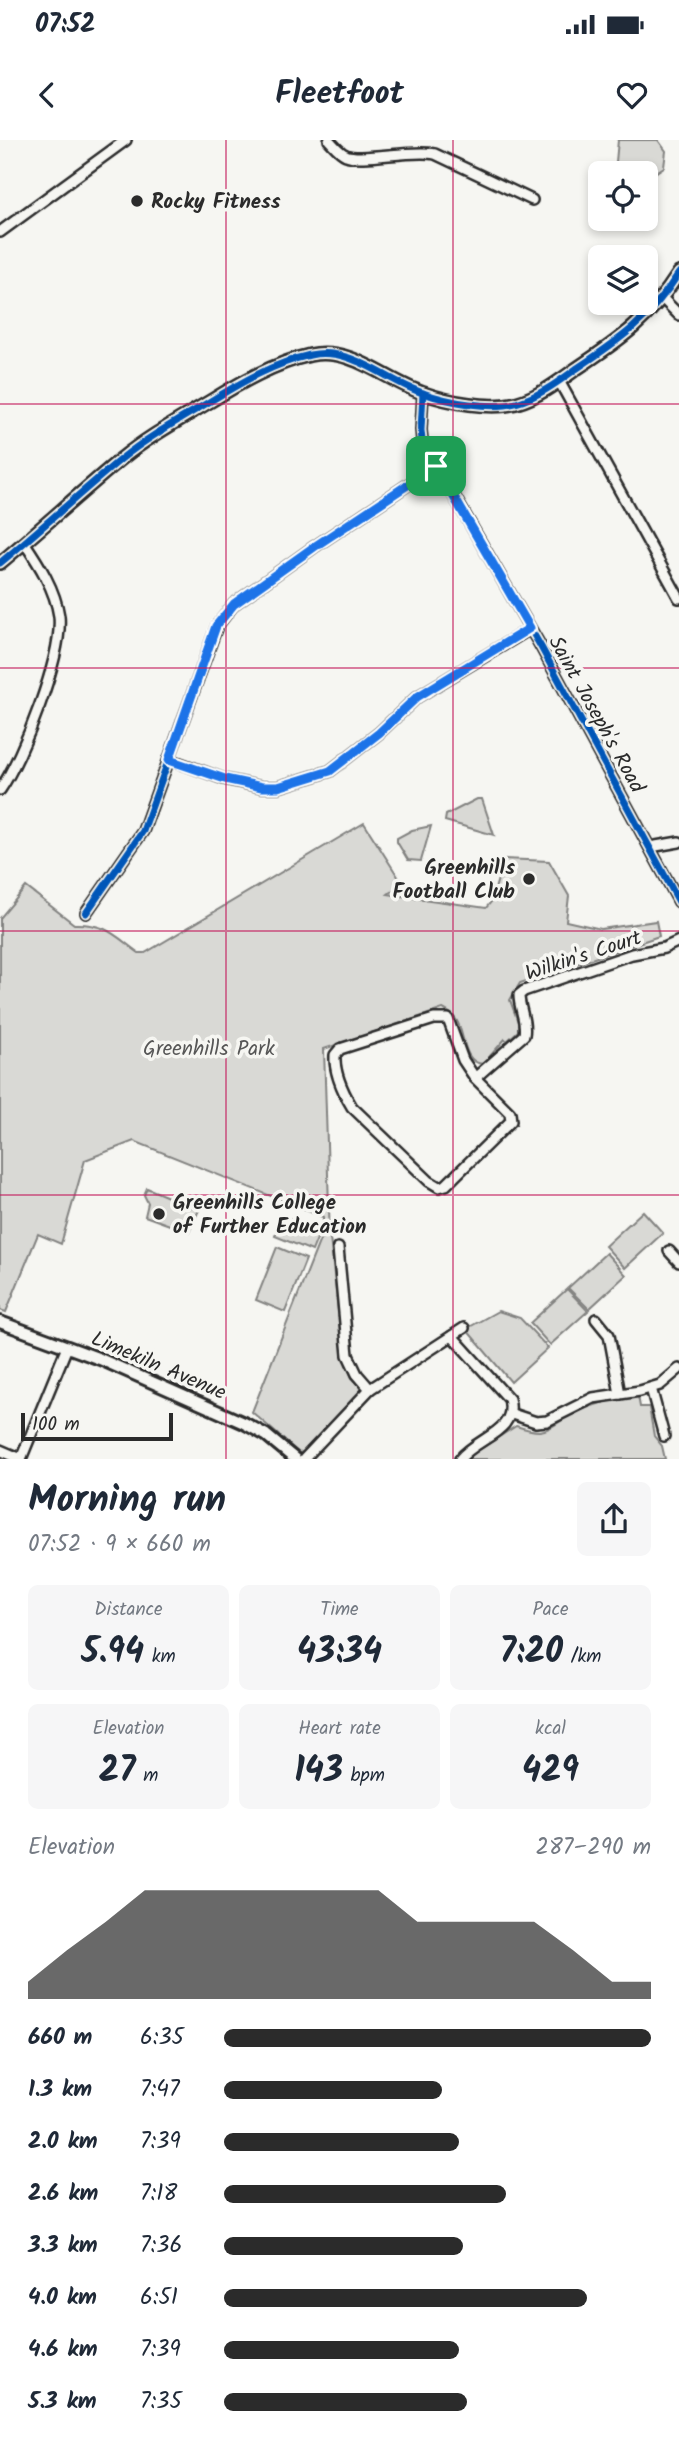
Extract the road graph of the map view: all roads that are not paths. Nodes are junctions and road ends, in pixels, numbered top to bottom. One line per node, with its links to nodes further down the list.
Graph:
1 (126, 140): 4 (street)
2 (328, 140): 3 (street)
3 (532, 200)
4 (0, 232)
5 (679, 273): 6 (street)
6 (663, 299): 7 (street); 8 (street)
7 (679, 315)
8 (559, 382): 9 (street); 13 (street)
9 (423, 393): 10 (street, Saint Joseph's Road); 11 (street)
10 (436, 466): 14 (street, Saint Joseph's Road); 15 (street)
11 (24, 542): 12 (street); 16 (street)
12 (0, 562)
13 (679, 598)
14 (530, 628): 15 (street); 18 (street, Saint Joseph's Road)
15 (169, 760): 20 (street)
16 (0, 790)
17 (679, 842): 18 (street)
18 (650, 847): 19 (street, Saint Joseph's Road)
19 (679, 902)
20 (86, 914)
21 (679, 941): 22 (street, Wilkin's Court)
22 (475, 1078): 22 (street)
23 (338, 1248): 33 (street)
24 (669, 1251): 25 (street)
25 (679, 1262)
26 (596, 1319): 34 (street)
27 (0, 1322): 30 (street, Limekiln Avenue)
28 (464, 1328): 29 (street)
29 (452, 1336): 33 (street); 35 (street)
30 (67, 1347): 38 (street); 39 (street, Limekiln Avenue)
31 (679, 1369): 32 (street)
32 (651, 1388): 34 (street); 36 (street)
33 (370, 1389): 40 (street)
34 (620, 1394): 35 (street)
35 (512, 1414): 41 (street)
36 (664, 1436)
37 (0, 1450): 38 (street)
38 (21, 1459)
39 (295, 1459)
40 (304, 1459)
41 (460, 1459)

